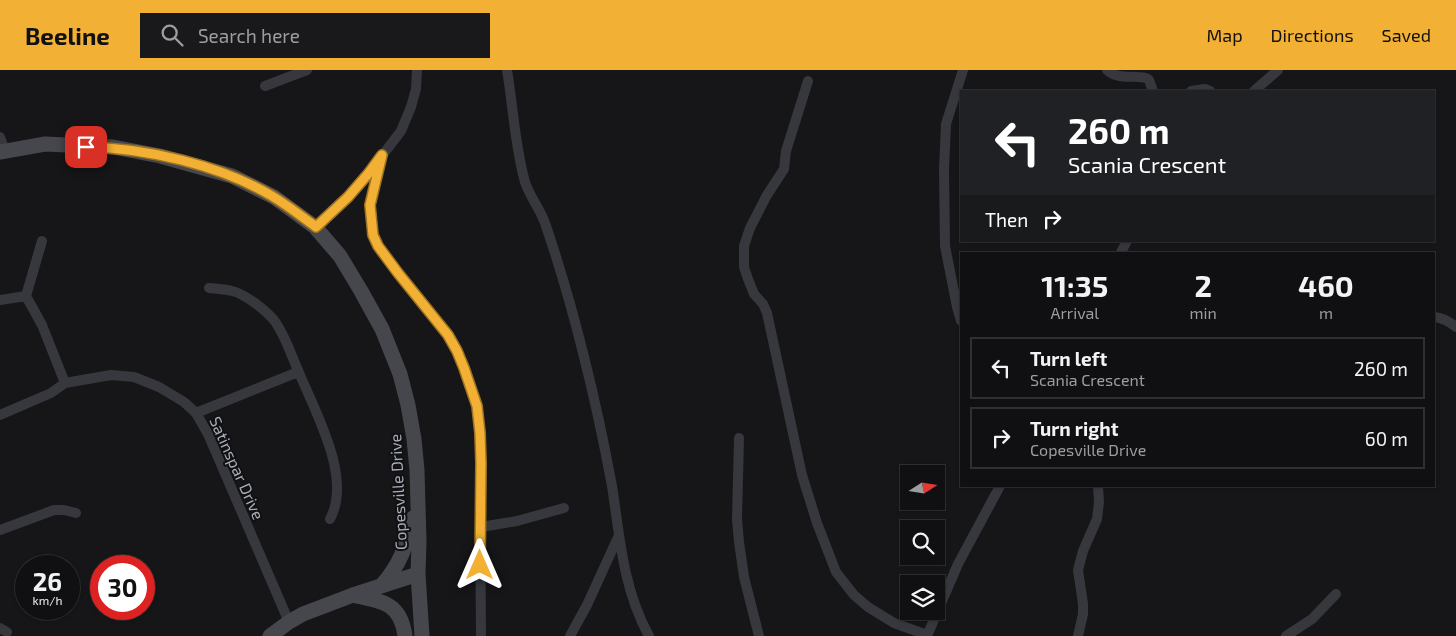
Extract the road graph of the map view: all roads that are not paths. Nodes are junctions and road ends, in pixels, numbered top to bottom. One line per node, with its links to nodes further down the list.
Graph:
1 (307, 70): 8 (street)
2 (416, 70): 12 (street)
3 (507, 70): 34 (street)
4 (963, 70): 18 (street)
5 (1107, 70): 9 (street)
6 (1278, 70): 10 (street)
7 (808, 81): 47 (street)
8 (265, 86)
9 (1153, 90)
10 (1255, 90)
11 (2, 147): 13 (street, Copesville Drive)
12 (382, 155): 13 (street); 32 (street)
13 (316, 227): 28 (street, Copesville Drive)
14 (42, 241): 16 (street)
15 (210, 288): 21 (street)
16 (26, 296): 17 (street); 22 (street)
17 (0, 300)
18 (960, 317)
19 (1435, 317): 20 (street)
20 (1456, 327)
21 (298, 372): 23 (street); 31 (street)
22 (65, 383): 23 (street, Satinspar Drive); 24 (street, Satinspar Drive)
23 (196, 413): 39 (street, Satinspar Drive)
24 (0, 414)
25 (739, 438): 46 (street)
26 (999, 487): 47 (street)
27 (1098, 487): 48 (street)
28 (418, 499): 35 (street, Copesville Drive); 36 (street)
29 (564, 508): 32 (street)
30 (76, 513): 33 (street)
31 (330, 519)
32 (481, 527): 43 (street)
33 (0, 530)
34 (619, 535): 44 (street); 45 (street)
35 (418, 574): 36 (street); 42 (street, Copesville Drive)
36 (380, 587): 38 (street)
37 (1336, 594): 49 (street)
38 (353, 595): 39 (street); 41 (street)
39 (290, 622): 40 (street)
40 (270, 636)
41 (405, 636)
42 (422, 636)
43 (481, 636)
44 (570, 636)
45 (648, 636)
46 (759, 636)
47 (927, 636)
48 (1078, 636)
49 (1286, 636)

